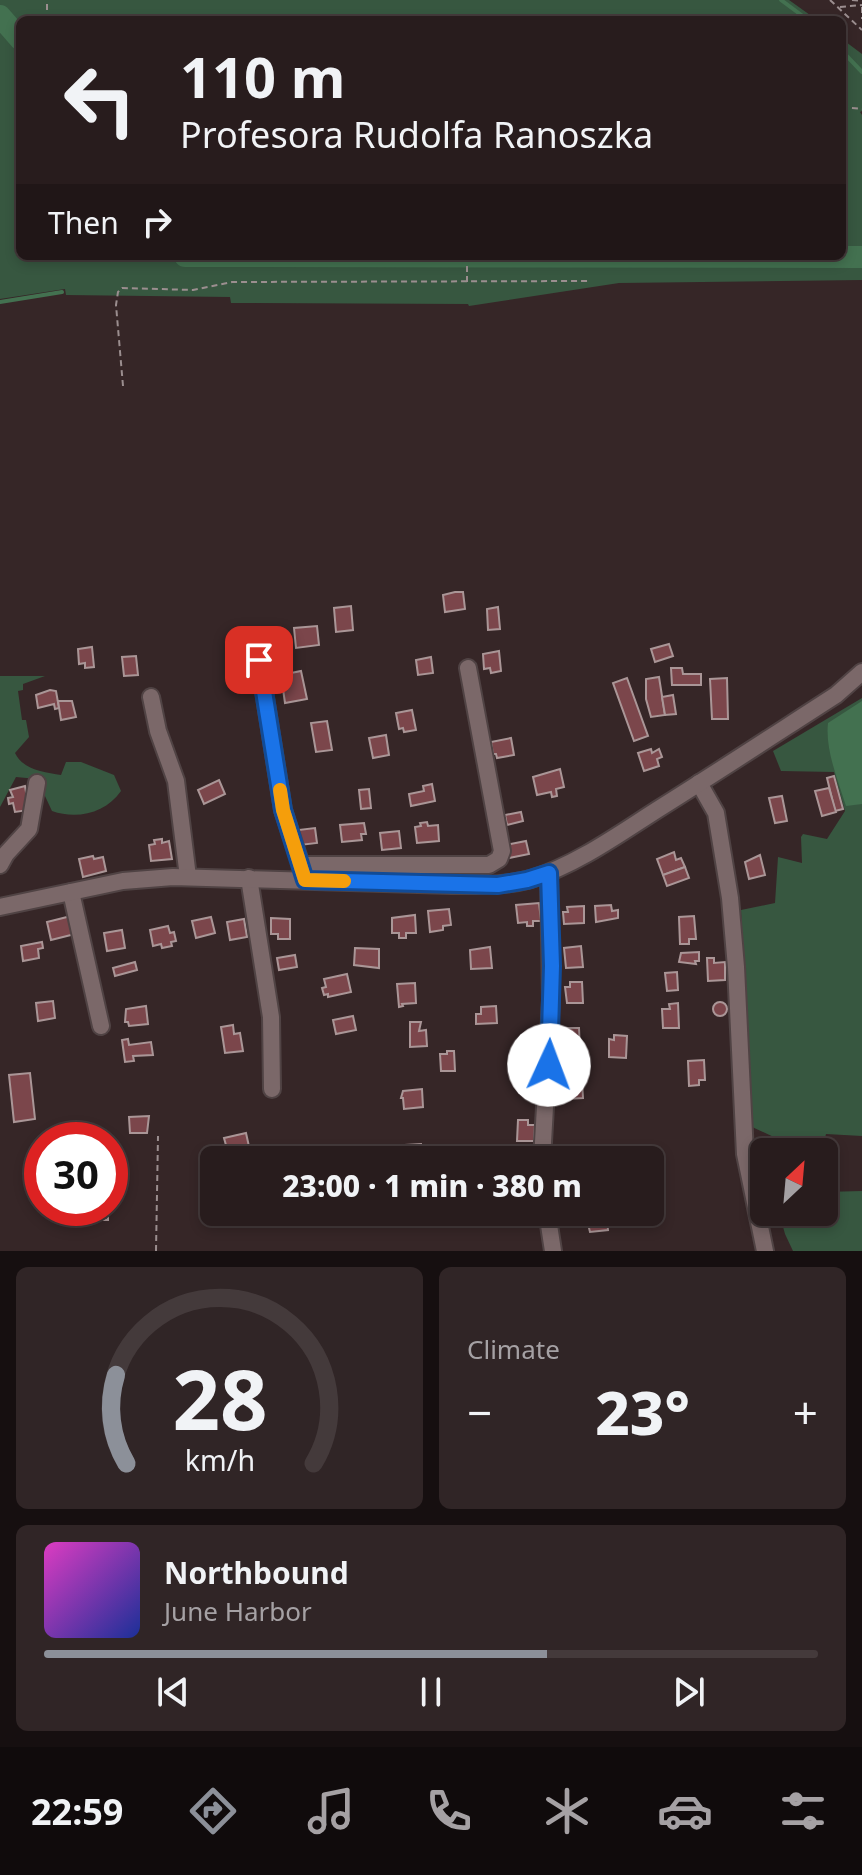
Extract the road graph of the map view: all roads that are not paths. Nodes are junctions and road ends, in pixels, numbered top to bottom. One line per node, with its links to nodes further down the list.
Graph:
1 (259, 660): 8 (street)
2 (468, 668): 8 (street)
3 (862, 672): 6 (street)
4 (151, 697): 10 (street)
5 (37, 783): 7 (street)
6 (699, 783): 9 (street); 19 (street)
7 (0, 865)
8 (303, 873): 9 (street); 11 (street)
9 (549, 873): 16 (street)
10 (188, 877): 11 (street); 12 (street)
11 (249, 878): 15 (street)
12 (71, 892): 13 (street); 14 (street)
13 (0, 907)
14 (101, 1026)
15 (272, 1089)
16 (543, 1146)
17 (549, 1226): 18 (street)
18 (553, 1251)
19 (765, 1251)

